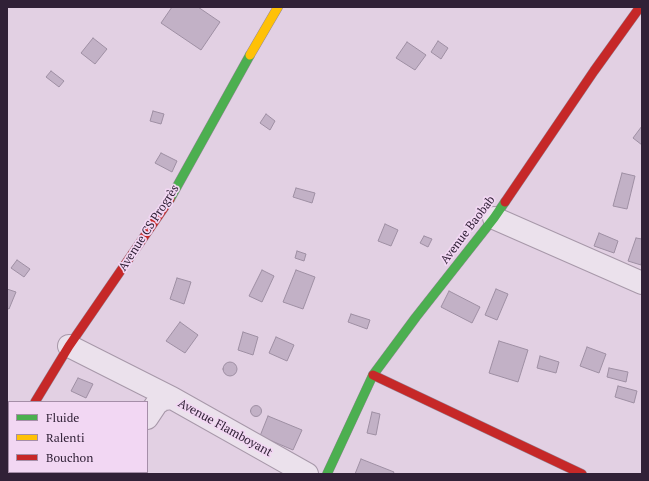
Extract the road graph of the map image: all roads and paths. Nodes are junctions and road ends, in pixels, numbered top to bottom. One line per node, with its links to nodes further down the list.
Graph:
1 (278, 7): 5 (street, Avenue CS Progrès)
2 (640, 7): 3 (street, Avenue Baobab)
3 (494, 218): 4 (street); 6 (street, Avenue Baobab)
4 (642, 283)
5 (69, 346): 7 (street); 8 (street, Avenue CS Progrès)
6 (373, 375): 11 (street, Avenue Baobab); 12 (street)
7 (172, 398): 9 (street, Avenue Flamboyant); 10 (street, Avenue Flamboyant)
8 (36, 401)
9 (148, 416)
10 (308, 474)
11 (327, 474)
12 (582, 474)

